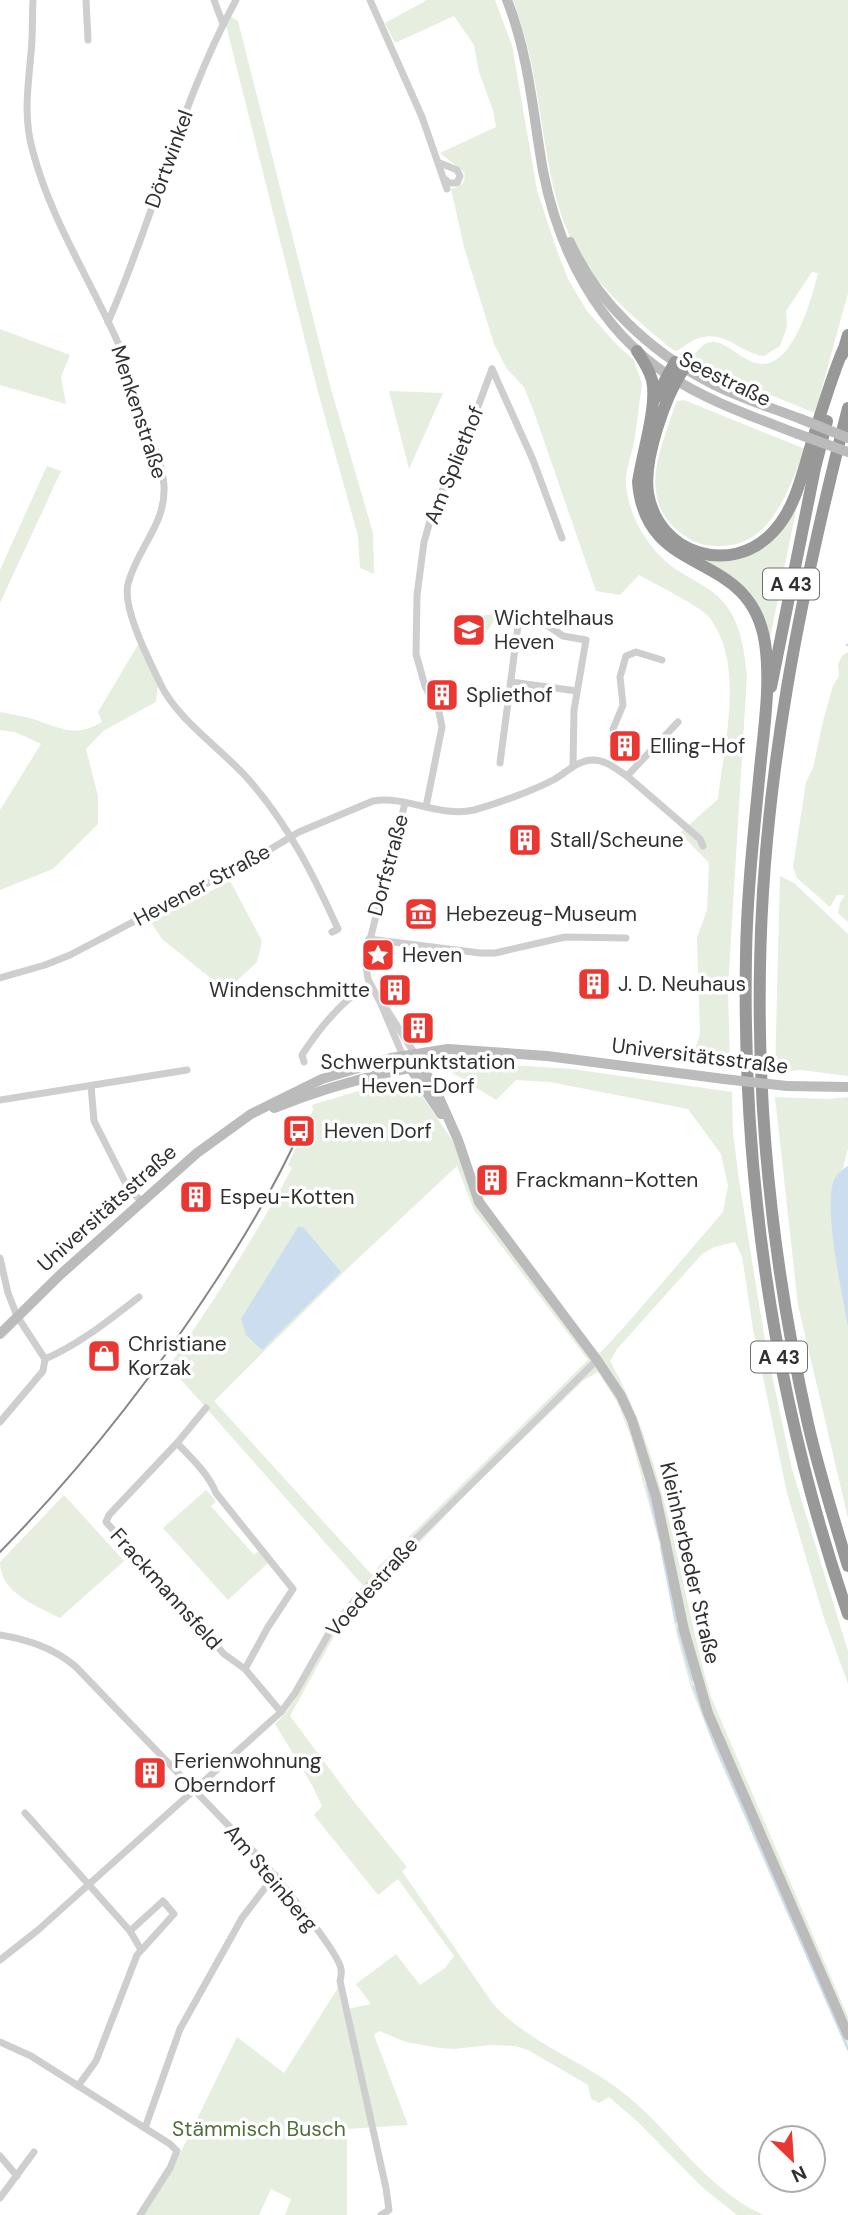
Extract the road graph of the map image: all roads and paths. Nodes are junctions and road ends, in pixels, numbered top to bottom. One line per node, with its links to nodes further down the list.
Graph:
1 (33, 0): 13 (street, Menkenstraße)
2 (86, 0): 8 (street)
3 (214, 0): 7 (street)
4 (236, 0): 7 (street, Dörtwinkel)
5 (370, 0): 9 (street)
6 (507, 0): 12 (street, Seestraße)
7 (223, 23): 13 (street, Dörtwinkel)
8 (88, 40)
9 (440, 163): 10 (street); 10 (street)
10 (446, 180): 11 (street)
11 (447, 190)
12 (551, 200): 16 (street, Seestraße); 17 (street, Seestraße)
13 (108, 322): 37 (street, Menkenstraße)
14 (848, 335): 15 (highway, A 43)
15 (844, 350): 18 (highway); 29 (highway, A 43)
16 (637, 351): 18 (street, Seestraße); 19 (highway)
17 (679, 365): 18 (highway); 22 (street, Seestraße, bridge)
18 (672, 377): 19 (highway); 23 (street, Seestraße, bridge)
19 (652, 404): 29 (highway)
20 (848, 408): 24 (highway, A 43)
21 (848, 429): 24 (highway)
22 (848, 438)
23 (848, 452)
24 (824, 502): 67 (highway, A 43)
25 (562, 538): 36 (street, Am Spliethof)
26 (662, 660): 31 (street)
27 (511, 682): 28 (street); 28 (street); 32 (street)
28 (577, 691): 33 (street)
29 (766, 715): 68 (highway, A 43)
30 (678, 722): 34 (street)
31 (613, 729)
32 (500, 763)
33 (573, 766): 34 (street, Dorfstraße); 36 (street, Dorfstraße)
34 (626, 776): 38 (street, Dorfstraße)
35 (405, 803): 36 (street, Dorfstraße); 37 (street, Hevener Straße); 41 (street, Dorfstraße)
36 (426, 807)
37 (292, 837): 39 (street, Menkenstraße); 42 (street, Hevener Straße)
38 (704, 846)
39 (332, 932)
40 (626, 938): 41 (street)
41 (369, 939): 43 (street, Dorfstraße)
42 (0, 978)
43 (370, 986): 44 (street, Dorfstraße); 48 (street)
44 (381, 1004): 45 (street, Dorfstraße); 46 (street, Dorfstraße)
45 (415, 1054): 46 (street, Universitätsstraße); 47 (street, Universitätsstraße); 49 (street, Kleinherbeder Straße)
46 (403, 1056): 50 (street, Kleinherbeder Straße); 55 (street, Universitätsstraße)
47 (547, 1056): 49 (street, Universitätsstraße); 53 (street, Universitätsstraße, bridge)
48 (304, 1062)
49 (423, 1066): 50 (street, Universitätsstraße); 56 (street, Kleinherbeder Straße)
50 (410, 1068): 55 (street, Universitätsstraße); 56 (street, Kleinherbeder Straße)
51 (187, 1070): 52 (street)
52 (91, 1086): 54 (street); 57 (street)
53 (848, 1087)
54 (0, 1100)
55 (246, 1119): 57 (street, Universitätsstraße)
56 (450, 1126): 63 (street, Kleinherbeder Straße)
57 (141, 1201): 60 (street, Universitätsstraße)
58 (0, 1258): 60 (street)
59 (139, 1297): 62 (street)
60 (17, 1316): 61 (street, Universitätsstraße); 62 (street)
61 (0, 1334)
62 (45, 1359): 65 (street)
63 (597, 1360): 71 (street, Voedestraße); 79 (street, Kleinherbeder Straße)
64 (206, 1408): 66 (street, Frackmannsfeld)
65 (0, 1422)
66 (177, 1443): 70 (street, Frackmannsfeld); 70 (street, Frackmannsfeld)
67 (848, 1566)
68 (848, 1614)
69 (0, 1635): 72 (street, Am Steinberg)
70 (245, 1669): 71 (street, Frackmannsfeld)
71 (281, 1712): 72 (street, Voedestraße)
72 (194, 1790): 74 (street, Am Steinberg); 75 (street, Voedestraße)
73 (25, 1814): 75 (street)
74 (275, 1875): 82 (street); 88 (street, Am Steinberg)
75 (88, 1886): 76 (street); 78 (street, Voedestraße)
76 (130, 1931): 77 (street); 77 (street)
77 (140, 1948): 81 (street)
78 (0, 1959)
79 (848, 2035)
80 (0, 2042): 81 (street)
81 (78, 2086): 82 (street)
82 (145, 2128): 87 (street)
83 (34, 2152): 85 (street)
84 (0, 2157): 85 (street)
85 (17, 2176): 86 (street)
86 (0, 2198)
87 (140, 2215)
88 (381, 2215)

